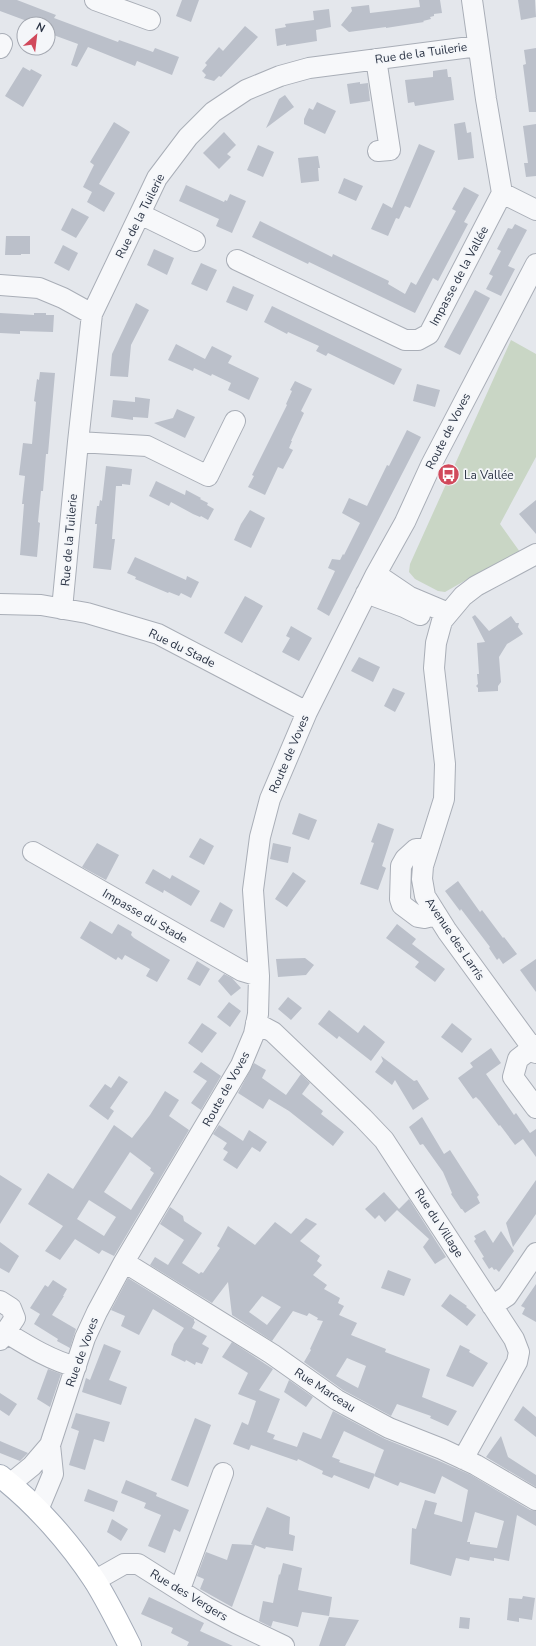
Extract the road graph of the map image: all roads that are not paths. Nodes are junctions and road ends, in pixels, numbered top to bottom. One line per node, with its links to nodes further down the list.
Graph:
1 (95, 0): 3 (street)
2 (472, 0): 4 (street)
3 (150, 20)
4 (478, 46): 5 (street, Rue de la Tuilerie); 7 (street)
5 (376, 59): 6 (street); 9 (street, Rue de la Tuilerie)
6 (378, 151)
7 (502, 192): 8 (street); 11 (street, Impasse de la Vallée)
8 (536, 210)
9 (140, 214): 10 (street); 14 (street, Rue de la Tuilerie)
10 (195, 241)
11 (237, 260)
12 (536, 264): 18 (street, Route de Voves)
13 (0, 285): 14 (street)
14 (92, 314): 16 (street, Rue de la Tuilerie)
15 (234, 421): 16 (street)
16 (78, 442): 21 (street, Rue de la Tuilerie)
17 (536, 554): 22 (street)
18 (376, 574): 19 (street, Route de Voves); 22 (street)
19 (366, 593): 22 (street); 23 (street, Route de Voves)
20 (0, 604): 21 (street, Rue du Stade)
21 (62, 609): 23 (street, Rue du Stade)
22 (443, 620): 27 (street, Avenue des Larris)
23 (307, 712): 25 (street, Route de Voves)
24 (33, 852): 25 (street, Impasse du Stade)
25 (259, 976): 26 (street, Route de Voves)
26 (256, 1023): 30 (street, Route de Voves); 32 (street, Rue du Village)
27 (535, 1049): 28 (street)
28 (536, 1108)
29 (536, 1253): 32 (street)
30 (124, 1262): 34 (street, Rue de Voves); 36 (street, Rue Marceau)
31 (0, 1301): 33 (street)
32 (492, 1306): 36 (street, Rue du Village)
33 (3, 1336): 34 (street)
34 (76, 1367): 35 (street, Rue de Voves)
35 (50, 1445): 38 (street, Rue de Voves); 40 (street, Rue de Voves)
36 (463, 1459): 39 (street, Rue Marceau)
37 (223, 1473): 42 (street)
38 (5, 1480): 40 (main road, Rue de Voves)
39 (536, 1500)
40 (38, 1510): 41 (main road, Rue de Voves)
41 (94, 1581): 42 (street, Rue des Vergers); 43 (main road, Rue de Voves)
42 (180, 1589): 44 (street, Rue des Vergers)
43 (130, 1646)
44 (284, 1646)

